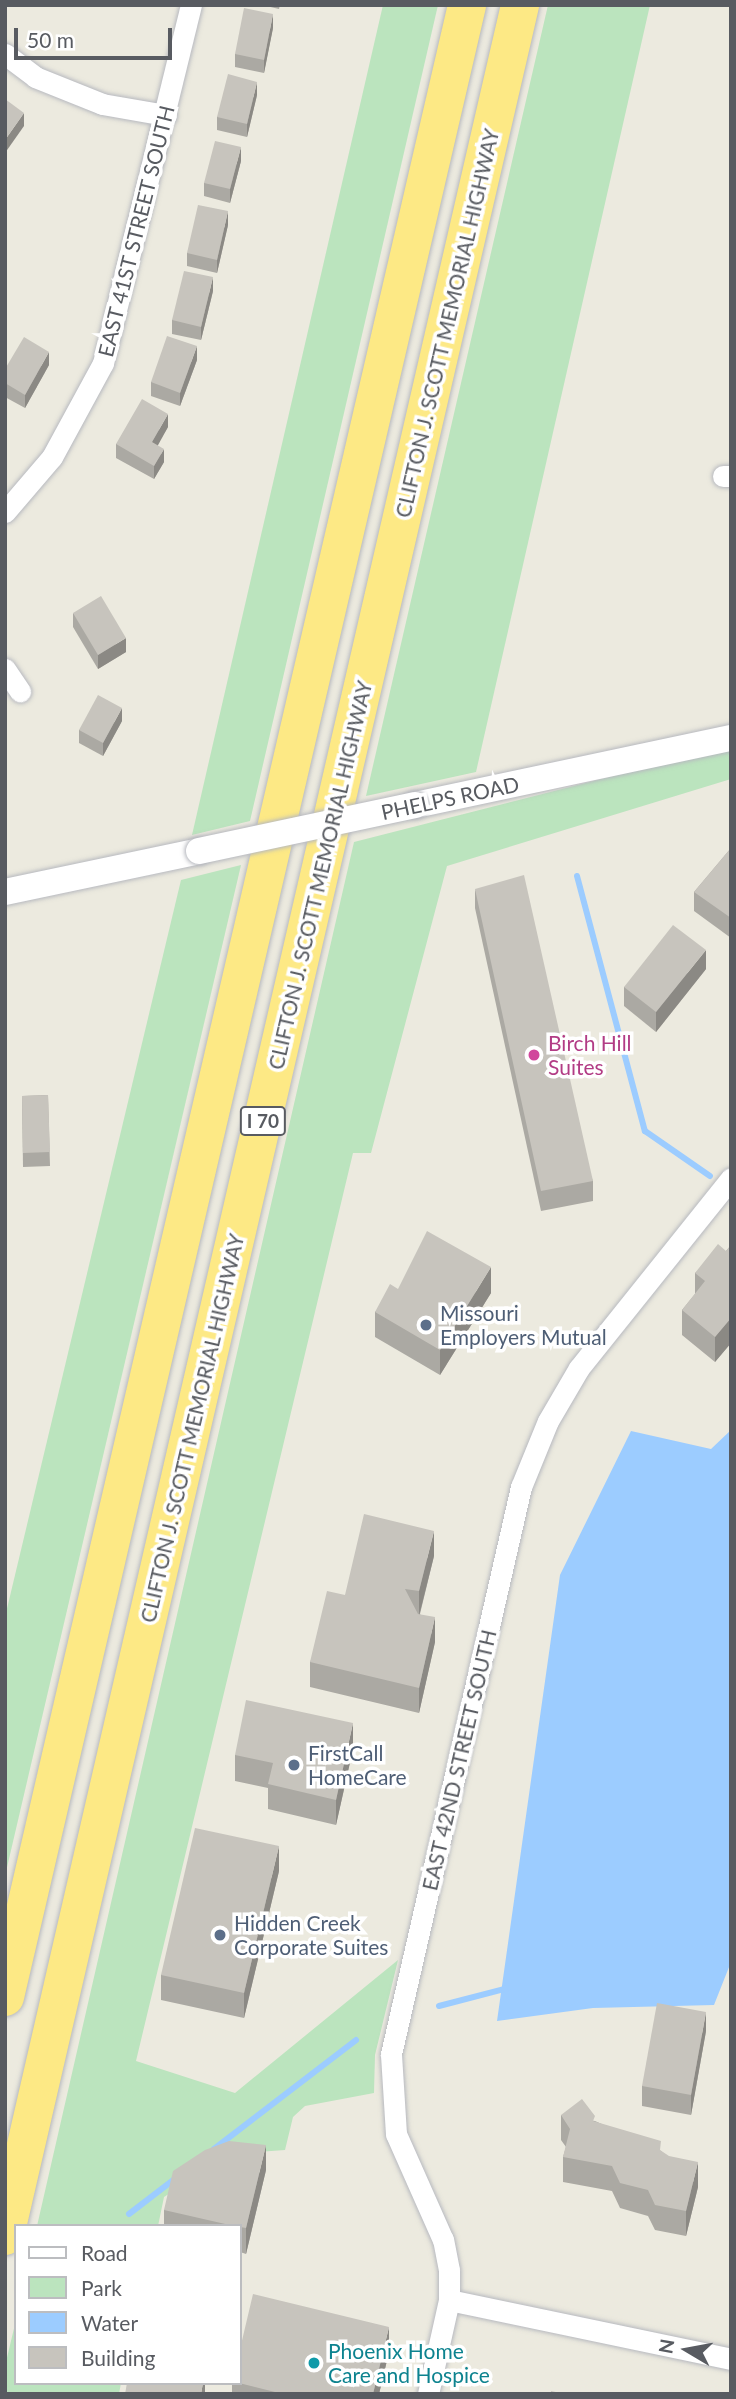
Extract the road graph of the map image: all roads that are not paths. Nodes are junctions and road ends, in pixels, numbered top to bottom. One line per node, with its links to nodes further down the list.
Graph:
1 (191, 5): 5 (street, EAST 41ST STREET SOUTH)
2 (467, 5): 12 (highway, I 70)
3 (520, 5): 13 (highway, CLIFTON J. SCOTT MEMORIAL HIGHWAY / I 70)
4 (5, 54): 5 (street)
5 (166, 115): 6 (street, EAST 41ST STREET SOUTH)
6 (5, 512)
7 (5, 668): 8 (street)
8 (20, 691)
9 (731, 738): 10 (street, PHELPS ROAD, bridge)
10 (5, 892)
11 (731, 1178): 14 (street, EAST 42ND STREET SOUTH)
12 (5, 1997)
13 (5, 2236)
14 (449, 2300): 15 (street); 16 (street, EAST 42ND STREET SOUTH)
15 (731, 2359)
16 (428, 2394)

